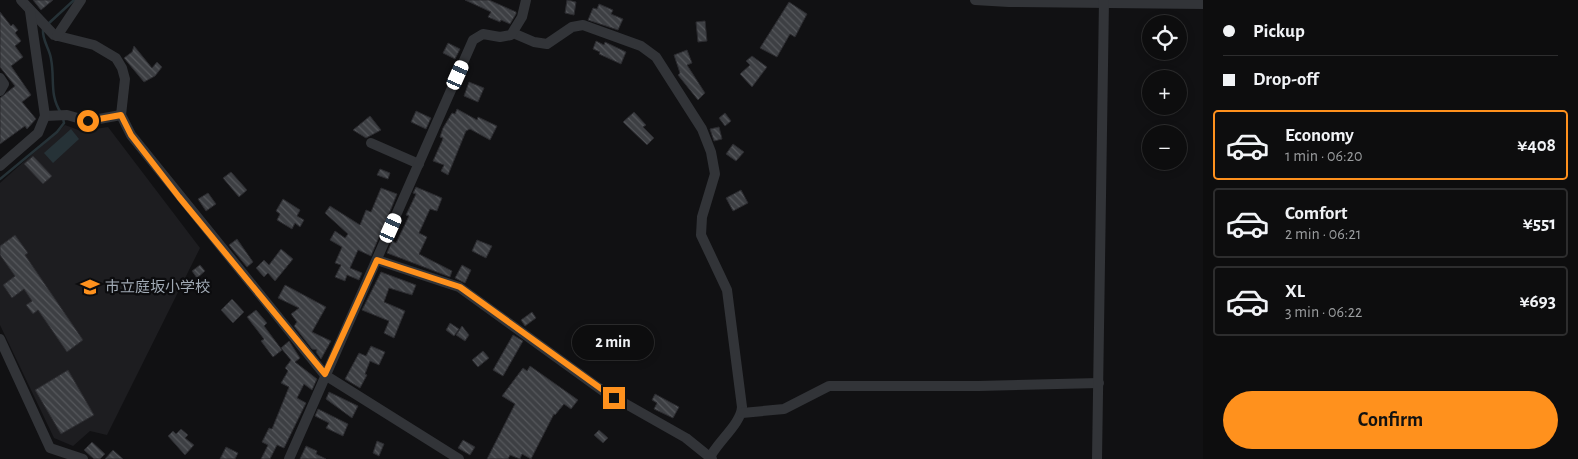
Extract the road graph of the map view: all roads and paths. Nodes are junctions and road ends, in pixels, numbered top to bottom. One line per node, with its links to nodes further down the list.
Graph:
1 (21, 0): 7 (street)
2 (81, 0): 9 (street)
3 (526, 0): 8 (street)
4 (975, 0): 5 (street)
5 (1104, 1): 6 (street); 20 (street)
6 (1203, 4)
7 (30, 11): 9 (street); 13 (street)
8 (513, 33): 15 (street); 21 (street)
9 (54, 34): 12 (street)
10 (0, 78): 11 (street)
11 (0, 91)
12 (121, 115): 13 (street); 19 (street)
13 (49, 116): 16 (street)
14 (371, 143): 15 (street)
15 (419, 164): 17 (street)
16 (0, 166)
17 (377, 260): 19 (street); 23 (street)
18 (0, 340): 22 (street)
19 (325, 374): 25 (street); 26 (street)
20 (1099, 383): 21 (street); 27 (street)
21 (742, 413): 23 (street)
22 (54, 454): 24 (street)
23 (711, 458)
24 (83, 459)
25 (289, 459)
26 (459, 459)
27 (1098, 459)

